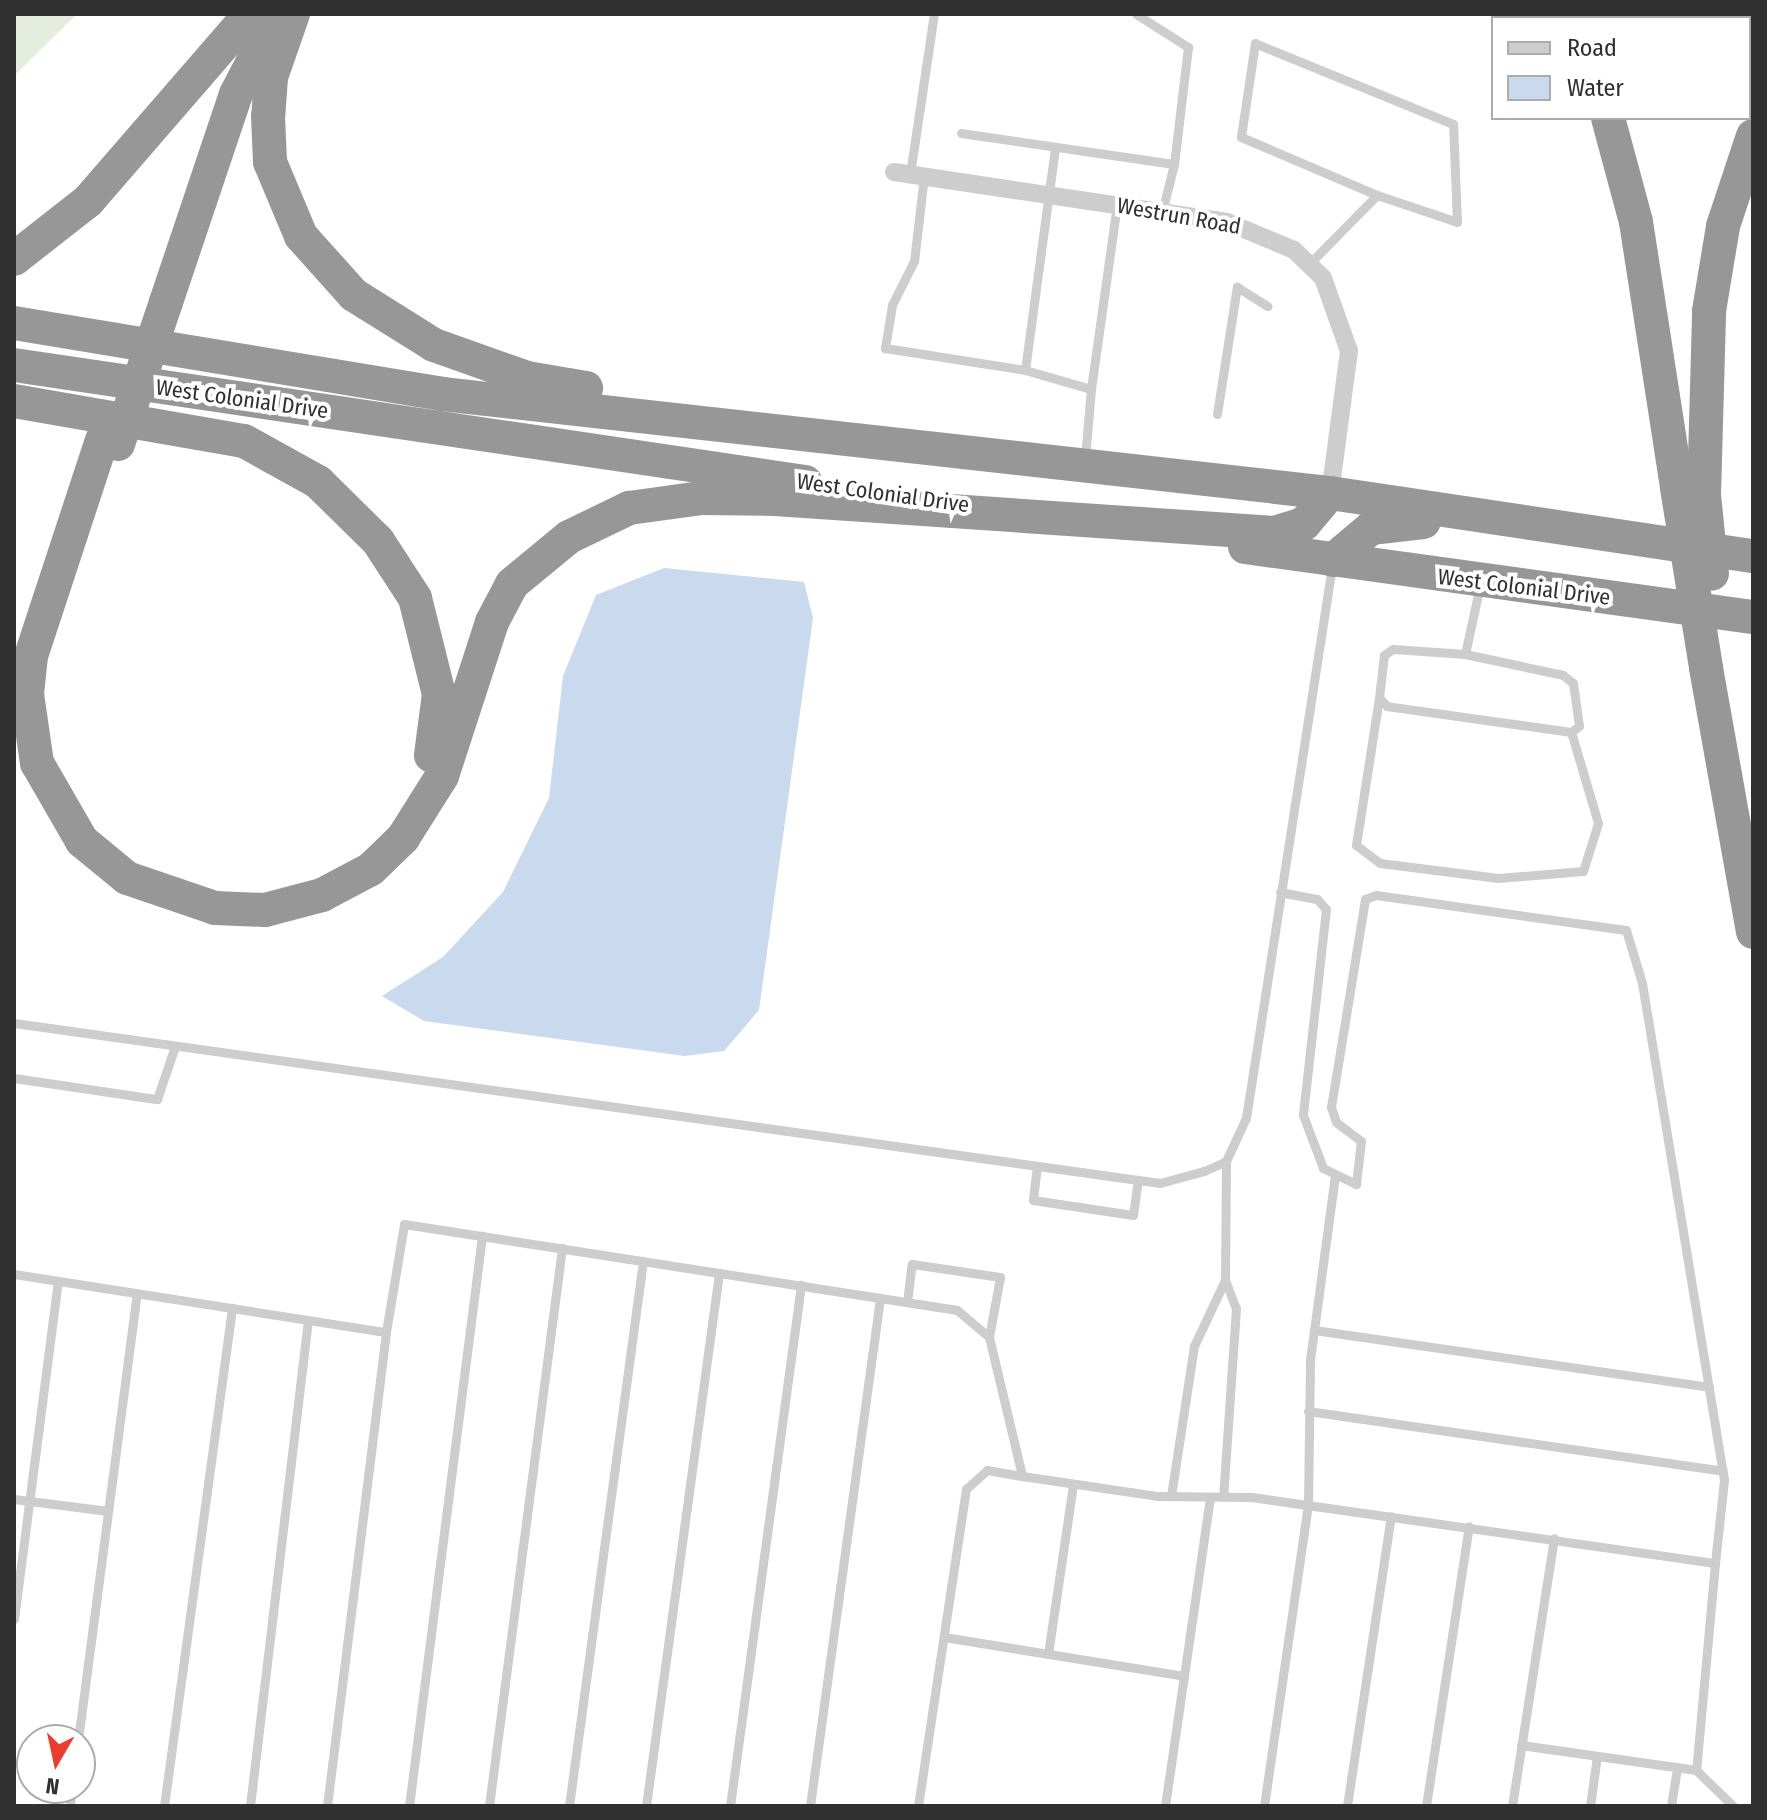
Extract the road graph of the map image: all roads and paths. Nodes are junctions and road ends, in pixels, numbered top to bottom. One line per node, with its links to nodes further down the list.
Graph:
1 (251, 14): 16 (highway); 18 (highway)
2 (279, 14): 18 (highway)
3 (293, 14): 27 (highway)
4 (934, 14): 11 (lane)
5 (1136, 14): 10 (lane)
6 (1609, 120): 29 (highway)
7 (961, 133): 9 (lane)
8 (1753, 136): 29 (highway)
9 (1055, 147): 10 (lane); 12 (lane)
10 (1174, 164): 15 (lane)
11 (909, 174): 12 (street, Westrun Road); 22 (lane)
12 (1048, 195): 14 (street, Westrun Road); 22 (lane)
13 (1377, 195): 13 (lane); 17 (lane)
14 (1117, 205): 15 (street, Westrun Road); 23 (lane)
15 (1162, 212): 17 (street, Westrun Road)
16 (14, 259)
17 (1309, 264): 30 (street, Westrun Road)
18 (158, 301): 26 (highway)
19 (1267, 306): 25 (lane)
20 (14, 323): 27 (highway, West Colonial Drive)
21 (14, 365): 32 (highway, West Colonial Drive)
22 (1025, 370): 23 (lane)
23 (1091, 389): 28 (lane)
24 (14, 401): 26 (highway)
25 (1217, 414)
26 (110, 442): 32 (highway)
27 (993, 452): 28 (highway, West Colonial Drive)
28 (1085, 463): 30 (highway, West Colonial Drive)
29 (1690, 491): 41 (highway, bridge)
30 (1330, 493): 31 (highway, West Colonial Drive); 32 (highway)
31 (1486, 520): 33 (highway, West Colonial Drive); 34 (highway)
32 (1111, 527): 34 (highway, West Colonial Drive)
33 (1753, 556)
34 (1333, 560): 35 (highway, West Colonial Drive); 40 (lane)
35 (1480, 582): 36 (highway, West Colonial Drive); 37 (lane)
36 (1753, 617)
37 (1465, 654): 38 (lane); 39 (lane)
38 (1379, 698): 39 (lane); 39 (lane)
39 (1571, 732)
40 (1280, 892): 45 (lane); 47 (lane)
41 (1753, 932)
42 (14, 1023): 43 (lane)
43 (175, 1046): 44 (lane); 46 (lane)
44 (14, 1078)
45 (1226, 1161): 48 (lane); 54 (lane)
46 (1037, 1166): 48 (lane); 48 (lane)
47 (1335, 1176): 62 (lane); 65 (lane)
48 (1138, 1180)
49 (482, 1236): 50 (lane); 63 (lane); 93 (lane)
50 (562, 1248): 51 (lane); 94 (lane)
51 (643, 1261): 52 (lane); 95 (lane)
52 (719, 1273): 56 (lane); 96 (lane)
53 (14, 1274): 55 (lane)
54 (1225, 1280): 70 (lane); 72 (lane)
55 (58, 1281): 57 (lane); 74 (lane)
56 (801, 1285): 58 (lane); 97 (lane)
57 (137, 1293): 60 (lane); 76 (lane)
58 (880, 1298): 59 (lane); 98 (lane)
59 (907, 1302): 64 (lane); 64 (lane)
60 (232, 1308): 61 (lane); 90 (lane)
61 (308, 1320): 63 (lane); 91 (lane)
62 (1314, 1330): 65 (lane); 66 (lane)
63 (386, 1332): 92 (lane)
64 (989, 1337): 68 (lane)
65 (1709, 1387): 67 (lane)
66 (1308, 1411): 67 (lane); 75 (lane)
67 (1723, 1471): 80 (lane)
68 (1022, 1476): 69 (lane); 82 (lane)
69 (1073, 1484): 70 (lane); 83 (lane)
70 (1171, 1496): 71 (lane)
71 (1210, 1497): 72 (lane); 84 (lane)
72 (1223, 1497): 75 (lane)
73 (14, 1499): 74 (lane)
74 (30, 1501): 76 (lane); 81 (lane)
75 (1308, 1505): 77 (lane); 101 (lane)
76 (108, 1511): 85 (lane)
77 (1391, 1516): 78 (lane); 102 (lane)
78 (1469, 1526): 79 (lane); 103 (lane)
79 (1554, 1538): 80 (lane); 86 (lane)
80 (1715, 1563): 89 (lane)
81 (14, 1619)
82 (944, 1637): 83 (lane); 99 (lane)
83 (1048, 1654): 84 (lane)
84 (1184, 1676): 100 (lane)
85 (80, 1724)
86 (1521, 1745): 87 (lane); 104 (lane)
87 (1597, 1756): 88 (lane); 105 (lane)
88 (1677, 1767): 89 (lane); 106 (lane)
89 (1696, 1770): 107 (lane)
90 (164, 1806)
91 (250, 1806)
92 (327, 1806)
93 (409, 1806)
94 (489, 1806)
95 (569, 1806)
96 (646, 1806)
97 (730, 1806)
98 (810, 1806)
99 (918, 1806)
100 (1165, 1806)
101 (1264, 1806)
102 (1347, 1806)
103 (1426, 1806)
104 (1512, 1806)
105 (1590, 1806)
106 (1671, 1806)
107 (1733, 1806)

